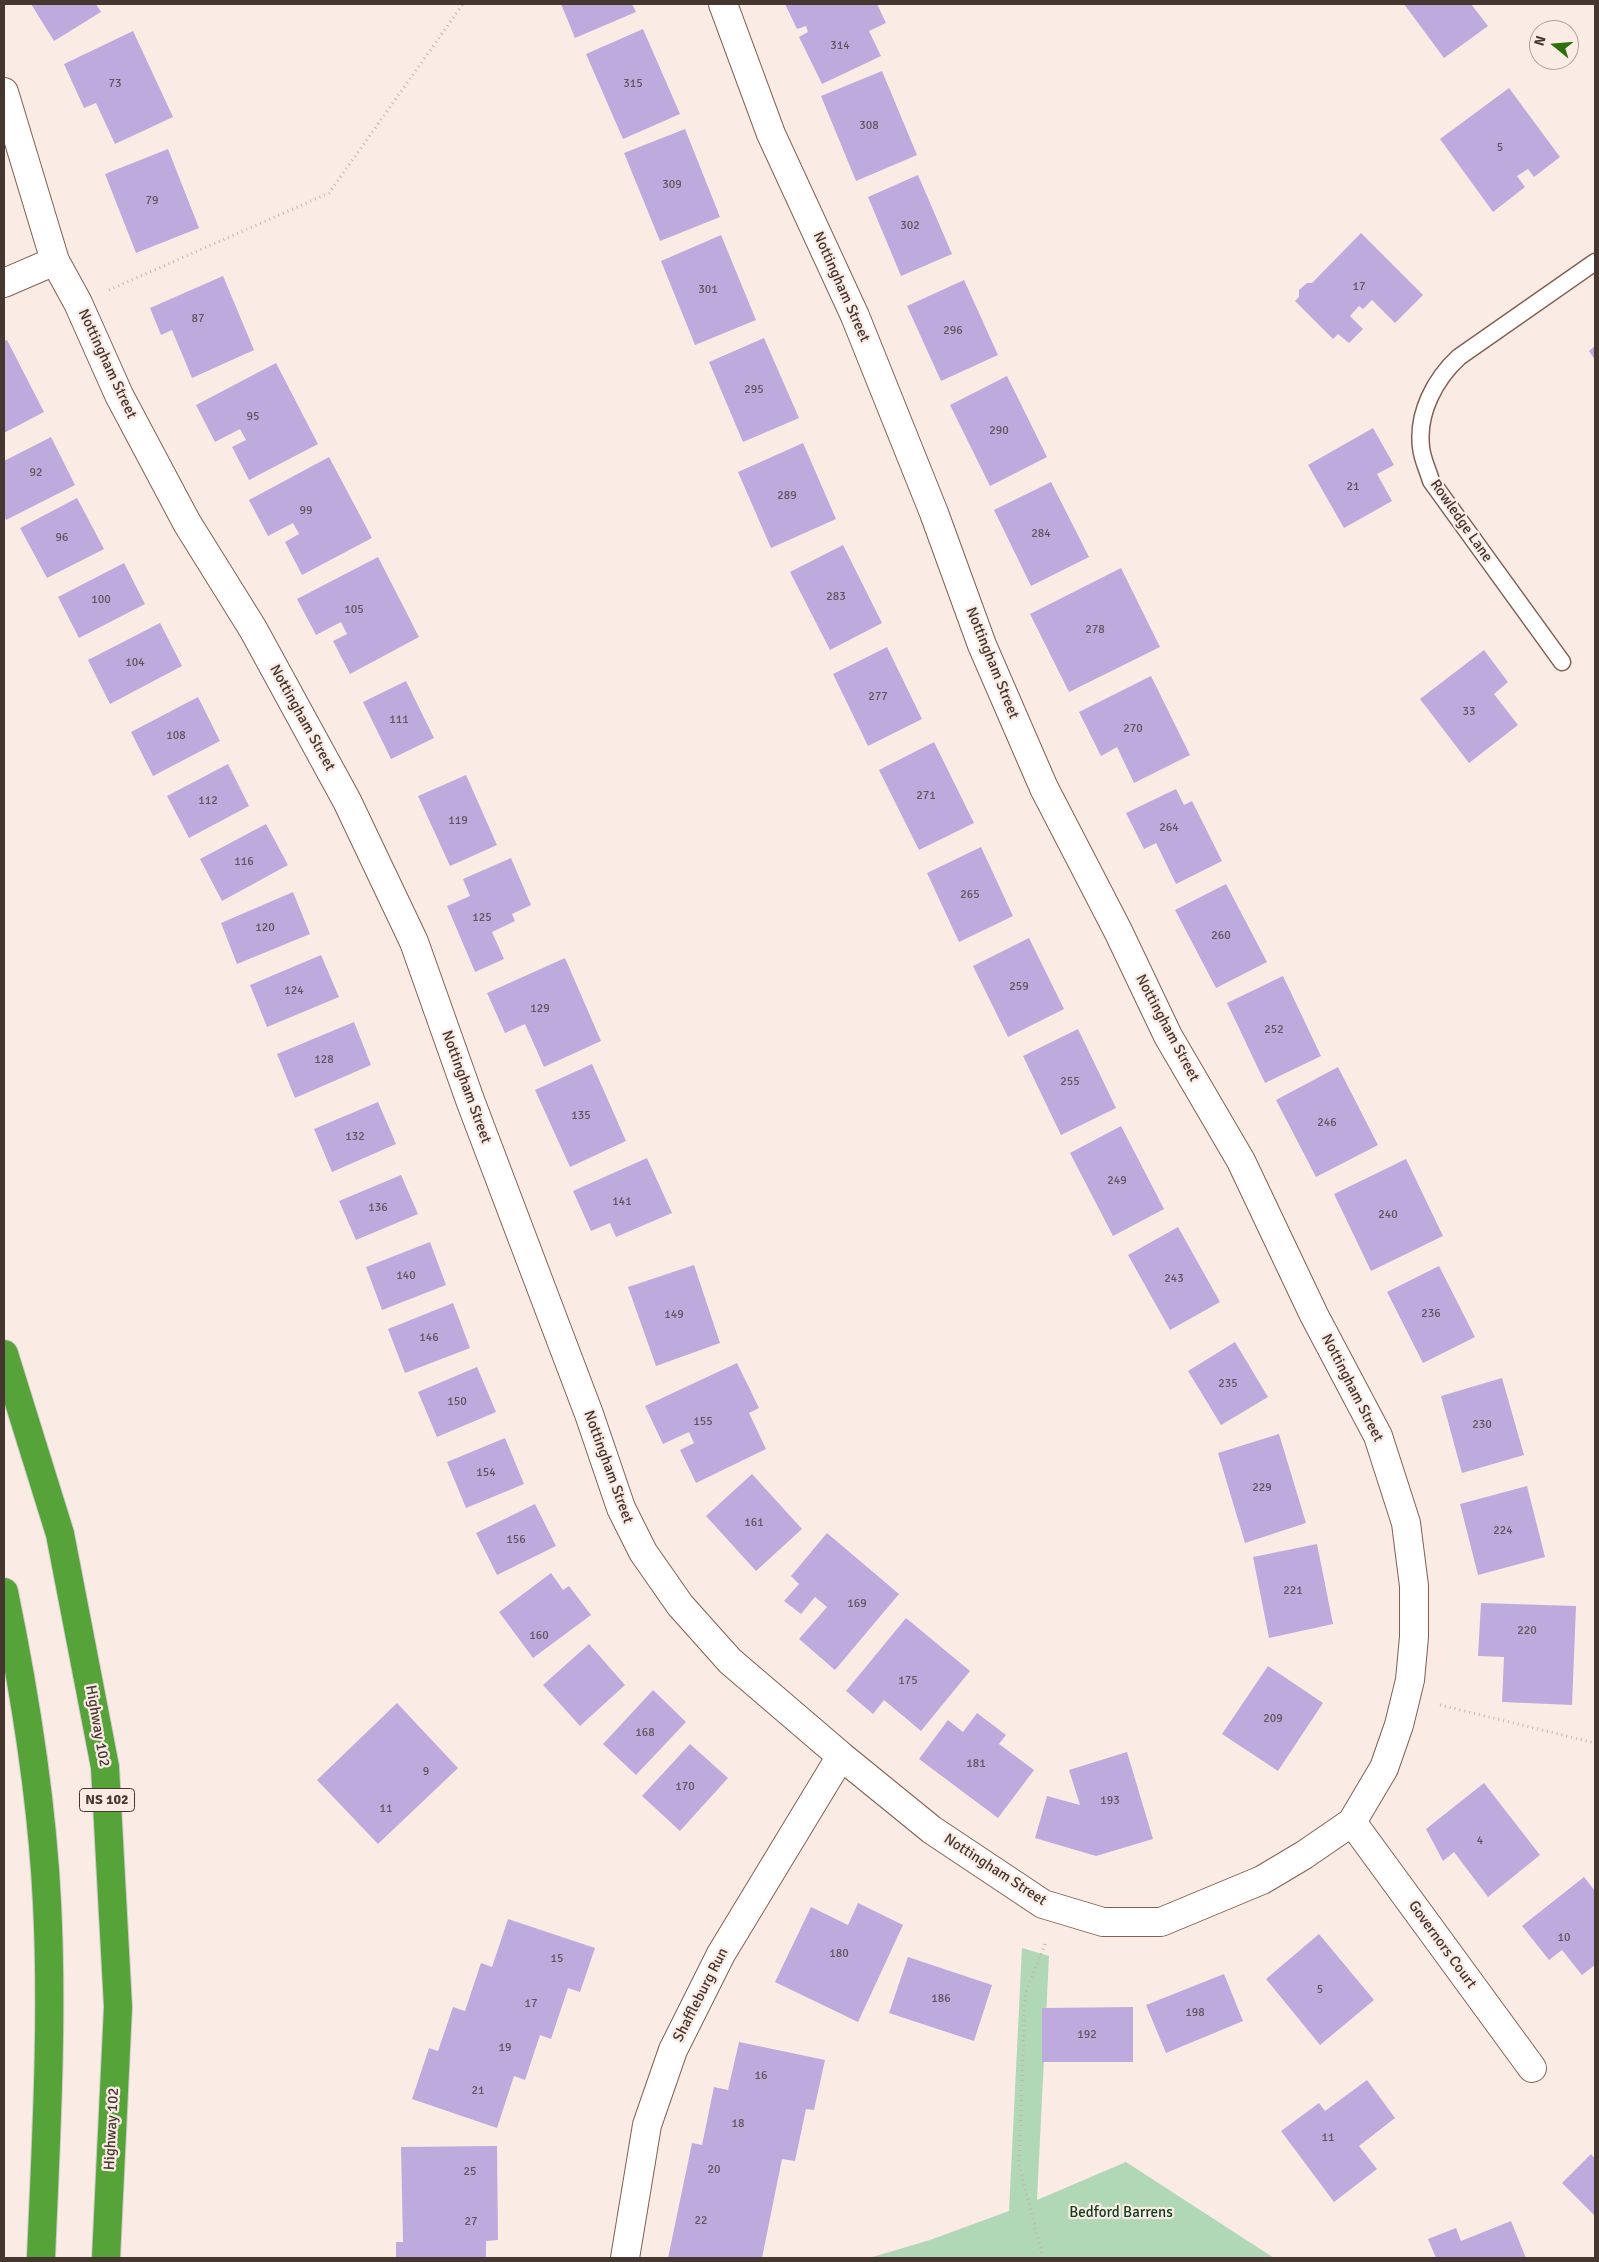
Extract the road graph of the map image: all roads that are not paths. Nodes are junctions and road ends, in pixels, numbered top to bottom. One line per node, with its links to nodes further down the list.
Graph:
1 (723, 4): 10 (street, Nottingham Street)
2 (4, 92): 3 (street, Nottingham Street)
3 (55, 260): 5 (street); 9 (street, Nottingham Street)
4 (1595, 262): 6 (lane, Rowledge Lane)
5 (4, 284)
6 (1562, 662)
7 (4, 1354): 13 (highway, Highway 102 / NS 102)
8 (4, 1592): 12 (highway)
9 (841, 1756): 10 (street, Nottingham Street); 14 (street, Shaffleburg Run)
10 (1352, 1822): 11 (street, Governors Court)
11 (1532, 2068)
12 (41, 2258)
13 (106, 2258)
14 (625, 2258)

